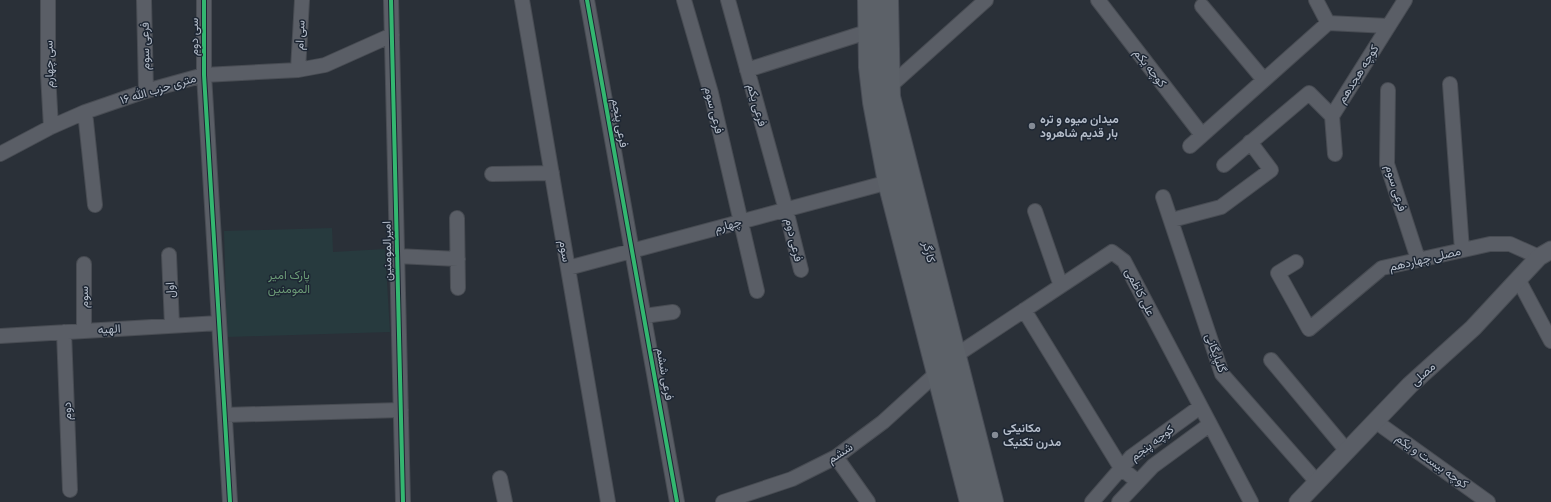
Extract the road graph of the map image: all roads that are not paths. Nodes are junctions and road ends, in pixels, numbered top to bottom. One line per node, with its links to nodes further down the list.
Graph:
1 (48, 0): 31 (street, سی چهارم)
2 (144, 0): 28 (street, فرعی سوم)
3 (204, 0): 23 (street, سی دوم)
4 (302, 0): 21 (street, سی ام)
5 (391, 0): 20 (street, امیرالمومنین)
6 (522, 0): 38 (street, سوم)
7 (587, 0): 48 (street, فرعی پنجم)
8 (684, 0): 47 (street, فرعی سوم)
9 (728, 0): 22 (street, فرعی یکم)
10 (869, 0): 19 (main road, کارگر)
11 (887, 0): 26 (main road, کارگر)
12 (986, 0): 26 (street)
13 (1098, 0): 32 (street, کوچه یکم)
14 (1316, 0): 17 (street)
15 (1405, 0): 18 (street, کوچه هجدهم)
16 (1202, 6): 24 (street)
17 (1328, 23): 18 (street); 24 (street)
18 (1388, 26): 30 (street, کوچه هجدهم)
19 (870, 31): 22 (street); 40 (main road, کارگر)
20 (392, 35): 21 (street, ۱۶ متری حزب الله); 52 (street, امیرالمومنین)
21 (298, 70): 23 (street, ۱۶ متری حزب الله)
22 (748, 70): 43 (street, فرعی یکم)
23 (204, 75): 28 (street, ۱۶ متری حزب الله); 66 (street, سی دوم)
24 (1264, 80): 32 (street)
25 (1450, 84): 49 (street)
26 (889, 86): 72 (main road, کارگر)
27 (1388, 90): 54 (street, فرعی سوم)
28 (146, 91): 29 (street, ۱۶ متری حزب الله)
29 (85, 112): 31 (street, ۱۶ متری حزب الله); 42 (street)
30 (1332, 116): 33 (street); 36 (street, کوچه هجدهم)
31 (51, 127): 35 (street, ۱۶ متری حزب الله)
32 (1202, 135): 34 (street)
33 (1250, 142): 37 (street); 46 (street)
34 (1190, 146)
35 (0, 154)
36 (1335, 154)
37 (1224, 165)
38 (552, 173): 39 (street); 57 (street, سوم)
39 (492, 174)
40 (889, 182): 43 (street, چهارم); 74 (main road, کارگر)
41 (1163, 197): 46 (street, گلپایگانی)
42 (95, 205)
43 (786, 210): 47 (street, چهارم); 58 (street, فرعی دوم)
44 (1035, 211): 60 (street)
45 (457, 218): 53 (street)
46 (1172, 220): 85 (street, گلپایگانی)
47 (740, 222): 48 (street, چهارم); 62 (street, فرعی سوم)
48 (632, 250): 57 (street, چهارم); 65 (street, فرعی ششم)
49 (1462, 250): 50 (street, مصلی چهاردهم); 54 (street, مصلی چهاردهم)
50 (1545, 254): 59 (street, مصلی)
51 (169, 255): 67 (street, اول)
52 (397, 256): 53 (street); 76 (street, امیرالمومنین)
53 (458, 259): 61 (street)
54 (1418, 259): 55 (street, مصلی چهاردهم)
55 (1296, 262)
56 (84, 264): 68 (street, سوم)
57 (568, 268): 91 (street, سوم)
58 (801, 270)
59 (1518, 279): 71 (street); 78 (street, مصلی)
60 (1061, 286): 63 (street, علی کاظمی); 75 (street, علی کاظمی)
61 (458, 288)
62 (757, 291)
63 (1024, 310): 72 (street, علی کاظمی); 82 (street)
64 (673, 312): 65 (street)
65 (644, 316): 92 (street, فرعی ششم)
66 (219, 323): 67 (street, الهیه); 77 (street, سی دوم)
67 (172, 326): 68 (street, الهیه)
68 (84, 331): 69 (street, الهیه)
69 (64, 332): 70 (street, الهیه); 86 (street, دوم)
70 (0, 336)
71 (1551, 342)
72 (955, 356): 96 (main road, کارگر)
73 (1271, 360): 80 (street)
74 (938, 372): 81 (street, ششم); 95 (main road, کارگر)
75 (1200, 407): 79 (street, علی کاظمی); 82 (street, کوچه پنجم)
76 (401, 410): 77 (street); 89 (street, امیرالمومنین)
77 (224, 415): 88 (street, سی دوم)
78 (1375, 422): 80 (street, مصلی); 100 (street, کوچه بیست و یکم)
79 (1209, 425): 84 (street); 99 (street, علی کاظمی)
80 (1347, 451): 85 (street, مصلی)
81 (836, 457): 93 (street, ششم); 94 (street)
82 (1121, 468): 84 (street); 97 (street, کوچه پنجم)
83 (500, 478): 90 (street)
84 (1138, 482): 98 (street)
85 (1317, 482): 87 (street, مصلی)
86 (70, 490)
87 (1305, 500)
88 (230, 502)
89 (403, 502)
90 (505, 502)
91 (608, 502)
92 (677, 502)
93 (723, 502)
94 (868, 502)
95 (971, 502)
96 (992, 502)
97 (1092, 502)
98 (1119, 502)
99 (1251, 502)
100 (1488, 502)

